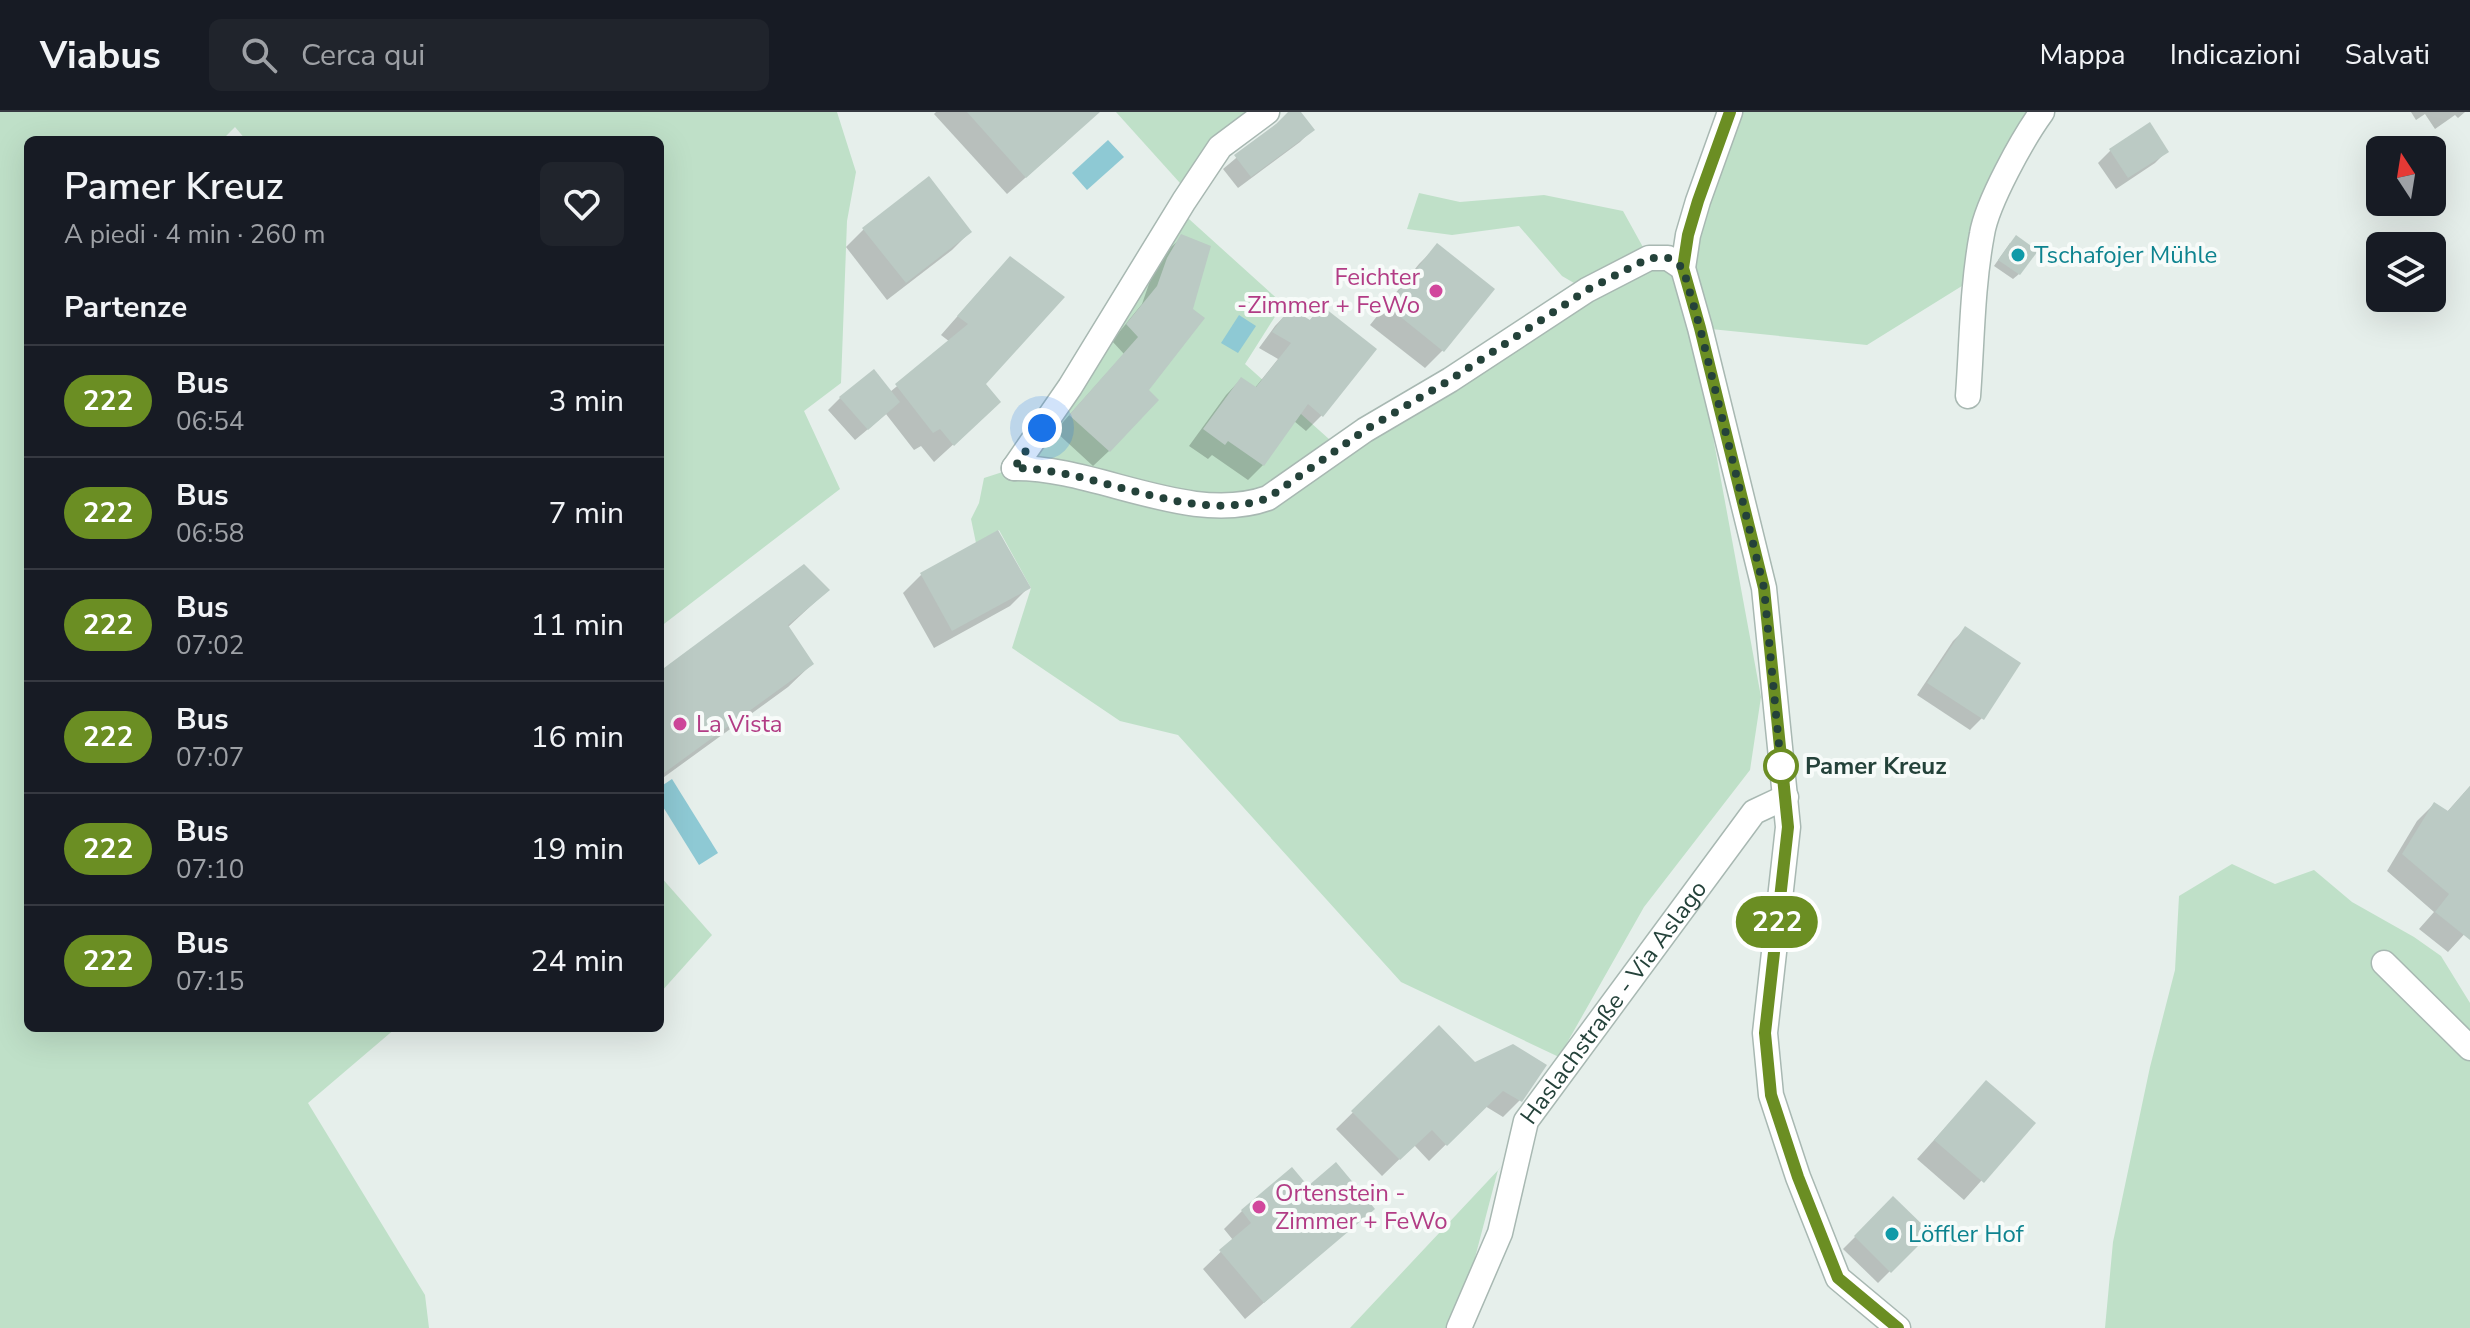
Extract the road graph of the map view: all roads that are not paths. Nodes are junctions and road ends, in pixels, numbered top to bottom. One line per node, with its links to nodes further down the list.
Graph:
1 (1267, 112): 4 (street)
2 (1730, 112): 4 (street)
3 (2042, 112): 5 (street)
4 (1683, 268): 6 (street)
5 (1968, 396)
6 (1786, 797): 9 (street, Haslachstraße - Via Aslago); 10 (street)
7 (2384, 963): 8 (street)
8 (2470, 1048)
9 (1459, 1328)
10 (1898, 1328)

